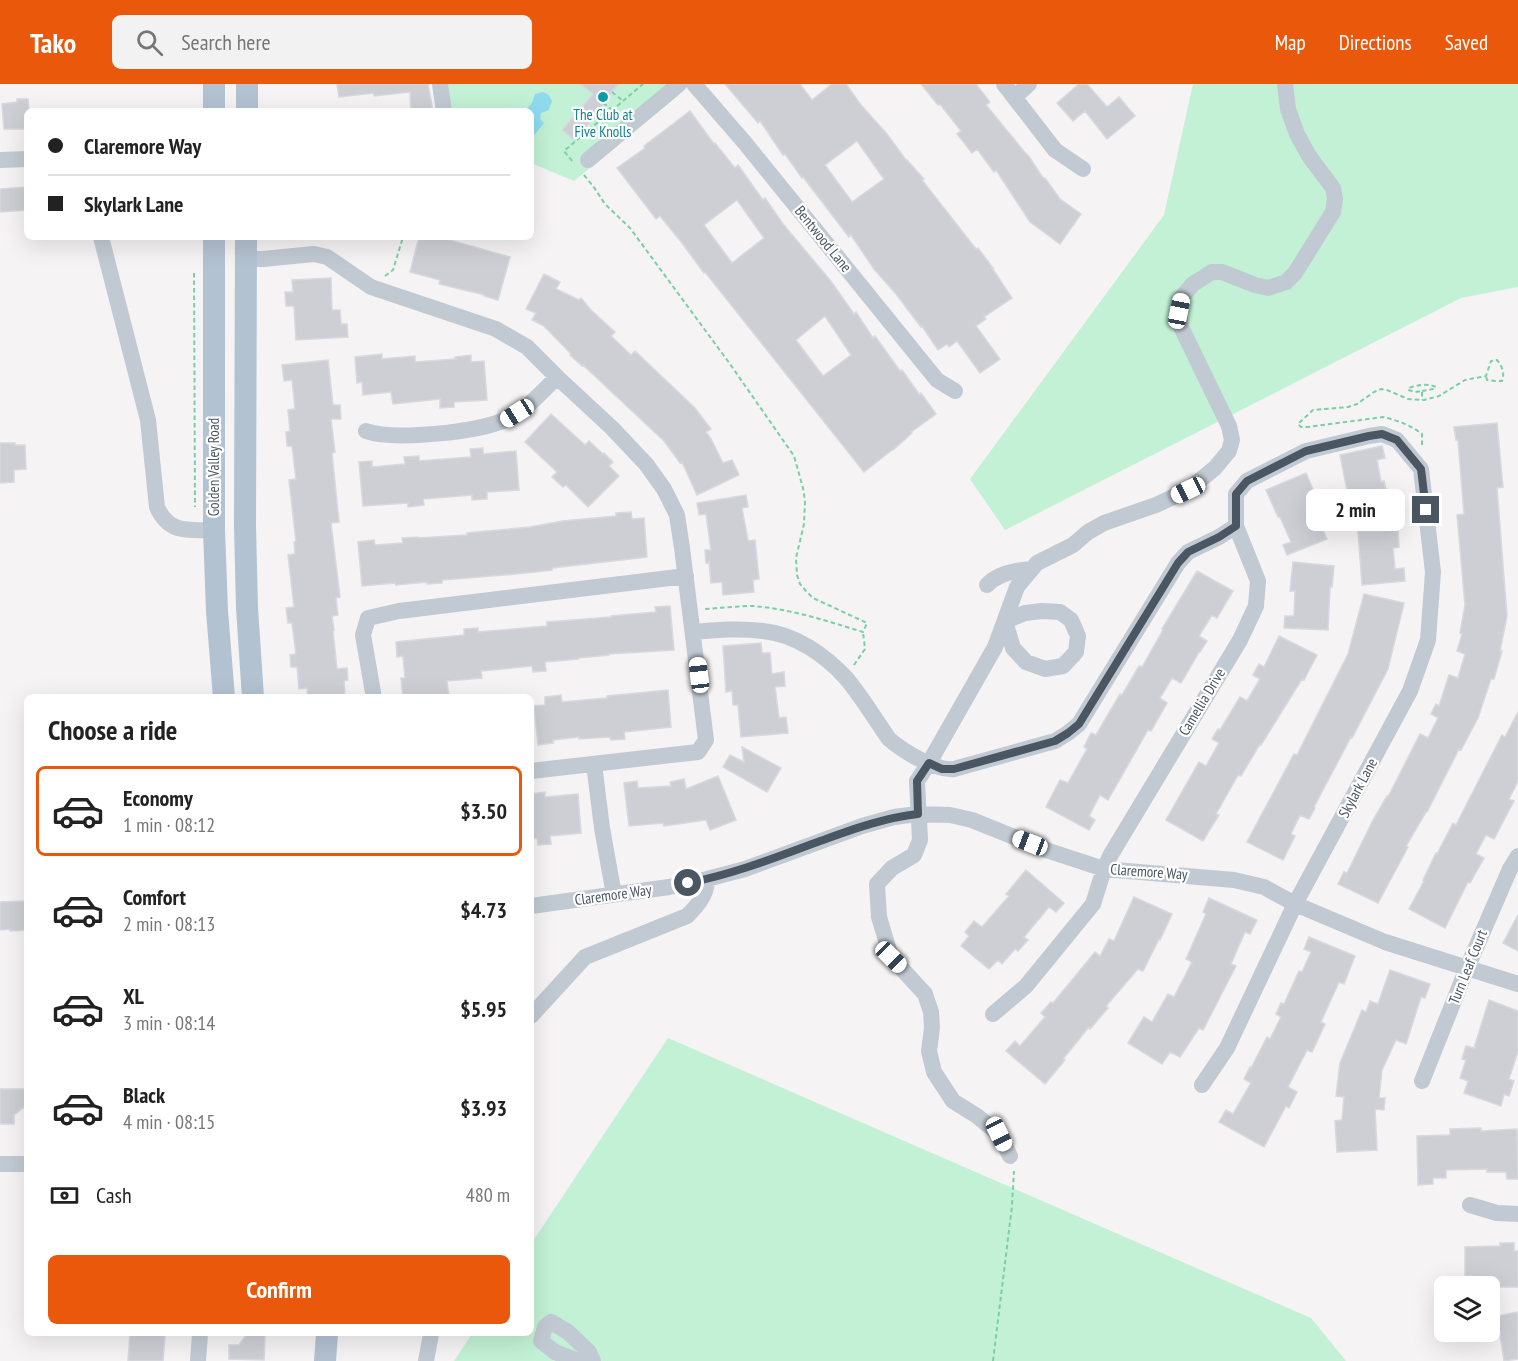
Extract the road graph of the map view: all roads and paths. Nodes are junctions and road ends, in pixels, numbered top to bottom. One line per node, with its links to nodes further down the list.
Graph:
1 (214, 84): 13 (main road)
2 (247, 84): 14 (main road)
3 (440, 84): 15 (street)
4 (679, 84): 19 (street)
5 (694, 84): 28 (street, Bentwood Lane)
6 (1029, 84): 9 (street)
7 (1285, 84): 35 (street)
8 (643, 85): 11 (path)
9 (1009, 91): 20 (street)
10 (612, 92): 11 (path)
11 (623, 101): 16 (path)
12 (603, 103): 16 (path)
13 (214, 108)
14 (247, 108)
15 (444, 108)
16 (613, 110): 19 (path)
17 (24, 159): 18 (street)
18 (0, 160)
19 (584, 164): 41 (path)
20 (1083, 169)
21 (102, 240): 34 (street)
22 (214, 240): 34 (main road, Golden Valley Road)
23 (402, 240): 25 (path)
24 (246, 248): 25 (street); 44 (main road, Golden Valley Road)
25 (371, 287): 27 (street)
26 (1486, 376): 26 (path); 30 (path)
27 (557, 377): 31 (street); 36 (street)
28 (955, 391)
29 (1422, 391): 29 (path); 30 (path)
30 (1422, 400): 32 (path)
31 (366, 431)
32 (1421, 469): 33 (street); 54 (street, Skylark Lane)
33 (1236, 526): 46 (street); 51 (street, Camellia Drive)
34 (214, 530): 43 (main road, Golden Valley Road)
35 (1032, 569): 37 (street); 39 (street)
36 (686, 576): 38 (street); 45 (street)
37 (987, 585)
38 (690, 611): 40 (street); 41 (path)
39 (1005, 621): 39 (street); 46 (street)
40 (693, 632): 42 (street); 47 (street)
41 (863, 632): 42 (path)
42 (847, 679): 46 (street)
43 (224, 694)
44 (253, 694)
45 (373, 694)
46 (929, 763): 49 (street)
47 (594, 764): 48 (street); 53 (street)
48 (534, 771)
49 (918, 814): 51 (street, Claremore Way); 52 (street, Claremore Way); 62 (street)
50 (1518, 856): 56 (street, Turn Leaf Court)
51 (1104, 869): 54 (street, Claremore Way); 59 (street, Camellia Drive)
52 (707, 879): 53 (street, Claremore Way); 58 (street)
53 (614, 895): 55 (street, Claremore Way)
54 (1295, 904): 56 (street, Claremore Way); 61 (street, Skylark Lane)
55 (534, 906)
56 (1467, 968): 57 (street, Claremore Way); 60 (street, Turn Leaf Court)
57 (1518, 984)
58 (534, 1013)
59 (993, 1014)
60 (1422, 1081)
61 (1202, 1085)
62 (1010, 1156): 75 (path)
63 (0, 1164): 64 (street)
64 (24, 1164)
65 (1470, 1205): 66 (street)
66 (1518, 1215)
67 (200, 1336): 70 (street)
68 (327, 1336): 71 (main road)
69 (431, 1336): 72 (street)
70 (198, 1361)
71 (325, 1361)
72 (426, 1361)
73 (578, 1361): 74 (street)
74 (593, 1361)
75 (993, 1361)

